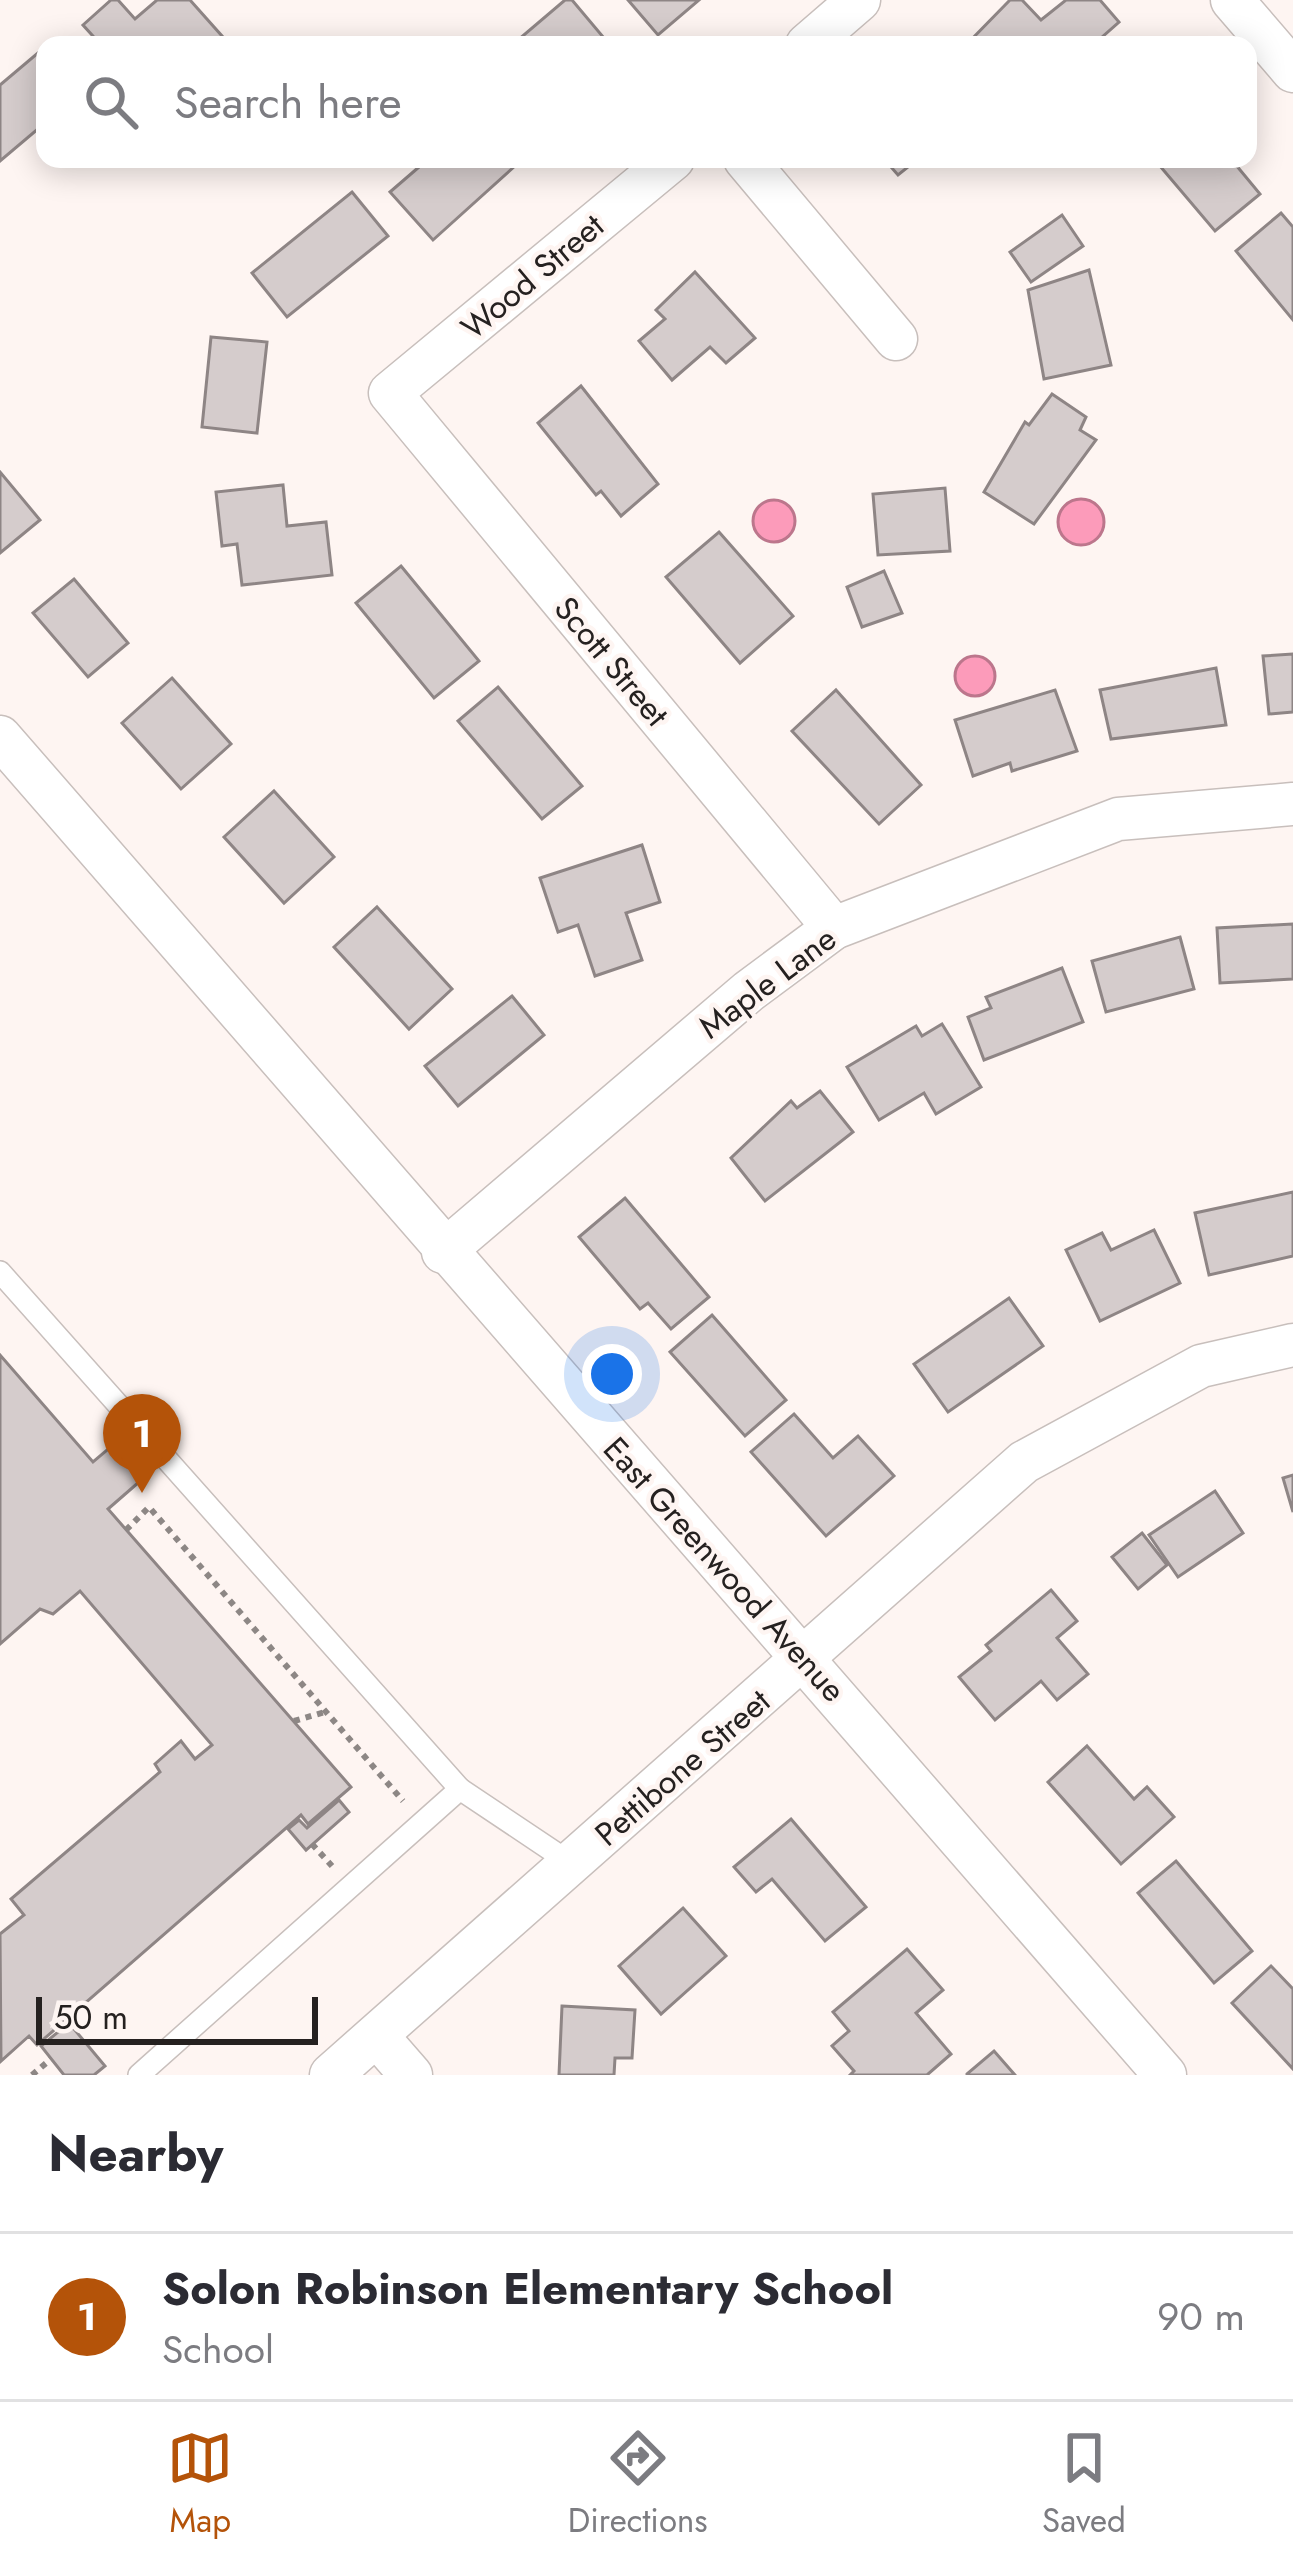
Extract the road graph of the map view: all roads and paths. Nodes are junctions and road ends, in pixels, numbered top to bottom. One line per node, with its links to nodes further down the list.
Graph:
1 (859, 0): 3 (street)
2 (1232, 0): 4 (street)
3 (817, 36)
4 (1293, 71)
5 (662, 168): 8 (street, Wood Street)
6 (753, 168): 7 (street)
7 (896, 340)
8 (390, 394): 11 (street, Scott Street)
9 (0, 737): 12 (street, East Greenwood Avenue)
10 (1293, 804): 11 (street, Maple Lane)
11 (834, 928): 12 (street, Maple Lane)
12 (443, 1252): 16 (street, East Greenwood Avenue)
13 (0, 1272): 19 (lane)
14 (1293, 1345): 16 (street, Pettibone Street)
15 (126, 1529): 17 (path)
16 (805, 1658): 21 (street, Pettibone Street); 28 (street, East Greenwood Avenue)
17 (325, 1712): 18 (path); 20 (path)
18 (294, 1721)
19 (460, 1789): 20 (lane); 21 (lane)
20 (422, 1822): 25 (lane)
21 (572, 1864): 22 (street, Pettibone Street)
22 (377, 2036): 26 (street, Pettibone Street); 27 (street)
23 (51, 2059): 24 (path)
24 (32, 2075)
25 (140, 2075)
26 (331, 2075)
27 (411, 2075)
28 (1165, 2075)

